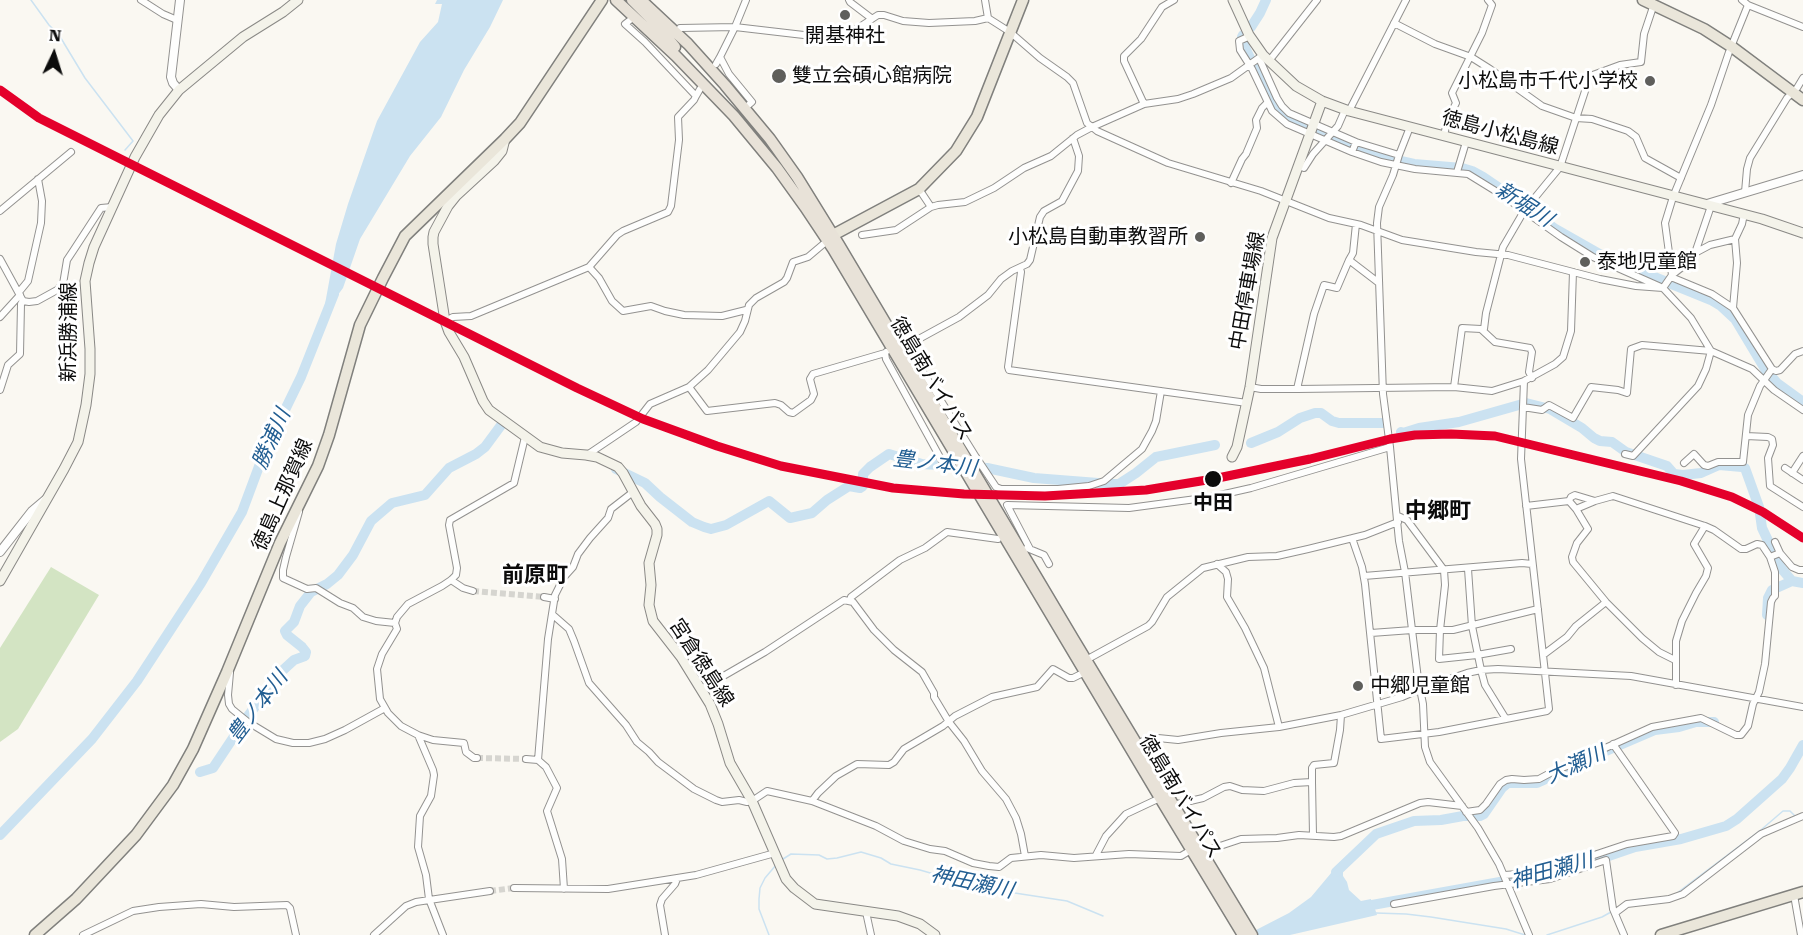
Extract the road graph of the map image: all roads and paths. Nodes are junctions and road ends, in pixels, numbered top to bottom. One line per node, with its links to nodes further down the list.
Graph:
1 (141, 0): 24 (street)
2 (180, 0): 24 (street)
3 (298, 0): 39 (main road, 新浜勝浦線)
4 (597, 0): 36 (main road, 徳島上那賀線)
5 (602, 0): 36 (main road, 徳島上那賀線)
6 (616, 0): 21 (highway, 徳島南バイパス)
7 (632, 0): 37 (highway)
8 (641, 0): 45 (highway, 徳島南バイパス)
9 (746, 0): 26 (street)
10 (849, 0): 22 (street)
11 (985, 0): 23 (street)
12 (1023, 0): 29 (main road)
13 (1174, 0): 44 (street)
14 (1233, 0): 30 (main road, 徳島小松島線)
15 (1317, 0): 34 (street)
16 (1406, 0): 25 (street)
17 (1488, 0): 33 (street)
18 (1742, 0): 20 (street)
19 (1650, 1): 31 (main road); 47 (street)
20 (1748, 5): 27 (street); 31 (street)
21 (634, 16): 37 (highway, 徳島南バイパス); 87 (street)
22 (872, 18): 23 (street); 26 (street)
23 (988, 18): 29 (street)
24 (177, 20): 39 (street)
25 (1394, 24): 33 (street); 46 (street)
26 (735, 27): 28 (street); 32 (street)
27 (1803, 27)
28 (680, 28)
29 (1010, 32): 48 (street); 67 (main road)
30 (1245, 38): 34 (main road, 徳島小松島線); 34 (street)
31 (1732, 47): 40 (main road); 64 (street)
32 (720, 57): 35 (street); 45 (street)
33 (1471, 57): 47 (street); 51 (street)
34 (1258, 60): 42 (main road, 徳島小松島線); 43 (street); 44 (street); 50 (street)
35 (716, 64)
36 (556, 69): 54 (main road, 徳島上那賀線)
37 (692, 72): 59 (highway, 徳島南バイパス)
38 (1803, 78): 40 (street)
39 (179, 90): 72 (main road, 新浜勝浦線)
40 (1793, 92): 41 (main road); 68 (street)
41 (1803, 100)
42 (1322, 101): 46 (main road, 徳島小松島線); 50 (main road, 中田停車場線)
43 (1267, 103): 50 (street); 66 (street)
44 (1144, 104): 48 (street)
45 (745, 108): 59 (highway, 徳島南バイパス)
46 (1347, 110): 49 (main road, 徳島小松島線); 52 (street)
47 (1576, 118): 61 (street); 64 (street)
48 (1092, 127): 53 (street); 66 (street)
49 (1410, 127): 51 (main road, 徳島小松島線); 58 (street)
50 (1312, 130): 52 (street); 52 (street); 60 (main road, 中田停車場線)
51 (1444, 136): 55 (main road, 徳島小松島線)
52 (1328, 137): 56 (street); 56 (street); 60 (street)
53 (1073, 138): 73 (street); 88 (street)
54 (505, 139): 97 (main road, 宮倉徳島線); 134 (main road, 徳島上那賀線)
55 (1466, 142): 61 (main road, 徳島小松島線); 62 (street)
56 (1354, 147): 58 (street); 58 (street)
57 (70, 152): 65 (street)
58 (1397, 160): 62 (street); 78 (street)
59 (782, 166): 81 (highway, 徳島南バイパス)
60 (1298, 166): 70 (main road, 中田停車場線)
61 (1560, 167): 69 (main road, 徳島小松島線); 74 (street)
62 (1458, 168): 74 (street)
63 (1803, 175): 68 (street)
64 (1681, 178): 69 (street)
65 (38, 179): 75 (street); 93 (street)
66 (1232, 183): 70 (street)
67 (919, 189): 73 (street); 81 (main road)
68 (1745, 192): 71 (street)
69 (1673, 197): 71 (main road, 徳島小松島線); 90 (street)
70 (1286, 201): 77 (street); 107 (main road, 中田停車場線)
71 (1709, 205): 76 (main road, 徳島小松島線); 83 (street)
72 (112, 207): 93 (street); 129 (main road, 新浜勝浦線)
73 (931, 207): 80 (street)
74 (1525, 211): 84 (street); 92 (street)
75 (0, 212)
76 (1744, 214): 79 (main road, 徳島小松島線); 82 (street)
77 (1356, 224): 78 (street); 86 (street)
78 (1377, 231): 84 (street); 91 (street)
79 (1803, 232)
80 (862, 234)
81 (830, 238): 95 (street); 99 (highway, 徳島南バイパス)
82 (1735, 239): 83 (street); 94 (street)
83 (1695, 253): 90 (street)
84 (1501, 254): 89 (street); 98 (street)
85 (0, 259): 93 (street)
86 (1349, 260): 91 (street); 109 (street)
87 (589, 267): 95 (street); 97 (street)
88 (1020, 268): 99 (street); 112 (street)
89 (1572, 272): 92 (street); 103 (street)
90 (1671, 277): 92 (street); 94 (street)
91 (1379, 283): 110 (street)
92 (1664, 287): 100 (street)
93 (21, 296): 96 (street); 111 (street)
94 (1734, 308): 102 (street)
95 (746, 310): 106 (street)
96 (0, 317)
97 (446, 321): 117 (main road, 宮倉徳島線)
98 (1484, 329): 103 (street); 108 (street)
99 (896, 349): 106 (street); 112 (street); 123 (street); 130 (highway, 徳島南バイパス)
100 (1712, 351): 104 (street); 114 (street); 119 (street)
101 (1803, 351): 102 (street)
102 (1772, 369): 104 (street)
103 (1532, 378): 105 (street)
104 (1765, 379): 115 (street); 116 (street)
105 (1524, 381): 108 (street); 114 (street)
106 (689, 387): 120 (street)
107 (1251, 387): 109 (street); 113 (main road, 中田停車場線)
108 (1454, 387): 110 (street)
109 (1297, 389): 110 (street)
110 (1383, 389): 118 (street)
111 (0, 390)
112 (1161, 391): 113 (street)
113 (1247, 403): 122 (main road, 中田停車場線)
114 (1523, 404): 133 (street)
115 (1803, 410)
116 (1746, 436): 124 (street); 135 (street)
117 (525, 437): 120 (main road, 宮倉徳島線); 152 (street)
118 (1390, 447): 137 (street); 144 (street)
119 (1625, 454)
120 (586, 455): 128 (main road, 宮倉徳島線)
121 (1803, 456): 126 (street)
122 (1232, 457)
123 (953, 462)
124 (1684, 463)
125 (1785, 468): 126 (street)
126 (1792, 473): 127 (street)
127 (1803, 480)
128 (633, 492): 156 (street); 176 (main road, 宮倉徳島線)
129 (48, 497): 142 (street); 153 (main road, 新浜勝浦線)
130 (986, 498): 169 (highway, 徳島南バイパス); 174 (highway, 徳島南バイパス)
131 (1569, 501): 132 (street); 133 (street); 136 (street)
132 (1595, 501): 136 (street); 138 (street)
133 (1526, 506): 146 (street)
134 (297, 507): 161 (street); 171 (main road, 徳島上那賀線)
135 (1803, 507)
136 (1576, 509): 158 (street)
137 (1398, 519): 139 (street); 148 (street); 150 (street)
138 (1705, 526): 143 (street); 170 (street)
139 (1352, 538): 145 (street); 151 (street)
140 (998, 539): 157 (street)
141 (1775, 542): 143 (street)
142 (0, 552)
143 (1775, 555): 149 (street); 178 (street)
144 (1048, 562)
145 (1218, 564): 169 (street); 185 (street)
146 (1532, 564): 147 (street); 159 (street)
147 (1468, 569): 148 (street); 162 (street)
148 (1444, 570): 150 (street); 164 (street)
149 (1803, 570)
150 (1405, 572): 151 (street); 163 (street)
151 (1364, 576): 165 (street)
152 (451, 580): 154 (street); 161 (street)
153 (0, 581)
154 (473, 591)
155 (544, 597): 156 (street)
156 (555, 599): 160 (street)
157 (850, 600): 176 (street); 184 (street)
158 (1606, 602): 167 (street); 170 (street)
159 (1538, 609): 162 (street); 167 (street)
160 (553, 615): 192 (street); 195 (street)
161 (395, 623): 181 (street)
162 (1472, 626): 164 (street); 168 (street)
163 (1412, 630): 164 (street); 165 (street); 177 (street)
164 (1440, 630): 168 (street)
165 (1371, 633): 179 (street)
166 (1511, 649): 168 (street)
167 (1543, 654): 173 (street)
168 (1477, 655): 172 (street)
169 (1086, 660): 188 (highway, 徳島南バイパス)
170 (1675, 660): 175 (street)
171 (231, 664): 181 (street); 217 (main road, 徳島上那賀線)
172 (1481, 670): 173 (street); 177 (street); 183 (street)
173 (1545, 671): 175 (street); 183 (street)
174 (1085, 672): 184 (street); 188 (highway, 徳島南バイパス)
175 (1676, 685): 178 (street)
176 (701, 689): 195 (main road, 宮倉徳島線)
177 (1420, 690): 179 (street); 186 (street)
178 (1754, 698): 180 (street); 189 (street)
179 (1379, 704): 182 (street); 186 (street)
180 (1803, 707)
181 (385, 708): 187 (street)
182 (1341, 715): 185 (street); 193 (street)
183 (1506, 719): 186 (street)
184 (949, 722): 196 (street); 204 (street)
185 (1279, 727): 188 (street)
186 (1424, 733): 198 (street)
187 (418, 735): 190 (street); 212 (street)
188 (1133, 745): 194 (highway, 徳島南バイパス); 197 (highway, 徳島南バイパス)
189 (1614, 746): 198 (street); 206 (street)
190 (477, 758)
191 (526, 759): 192 (street)
192 (538, 760): 208 (street)
193 (1312, 782): 197 (street); 200 (street)
194 (1160, 798): 197 (highway, 徳島南バイパス); 203 (street)
195 (752, 801): 196 (street); 202 (main road, 宮倉徳島線)
196 (812, 801): 204 (street)
197 (1170, 807): 201 (highway, 徳島南バイパス)
198 (1467, 812): 200 (street); 206 (street)
199 (1800, 817): 214 (street)
200 (1313, 835): 201 (street)
201 (1196, 851): 203 (street); 211 (highway, 徳島南バイパス)
202 (775, 853): 205 (street); 215 (main road, 宮倉徳島線)
203 (1096, 855): 204 (street)
204 (1025, 856)
205 (677, 879): 208 (street); 222 (street)
206 (1506, 880): 213 (street); 214 (street); 216 (street)
207 (514, 888): 208 (street)
208 (564, 889)
209 (490, 891): 212 (street)
210 (1801, 891): 228 (main road); 229 (street)
211 (1224, 897): 225 (highway, 徳島南バイパス); 226 (highway, 徳島南バイパス)
212 (429, 898): 220 (street); 221 (street)
213 (1394, 904)
214 (1615, 911): 227 (street)
215 (866, 912): 223 (street); 224 (main road, 宮倉徳島線)
216 (1529, 934)
217 (34, 935)
218 (83, 935): 219 (street)
219 (296, 935)
220 (374, 935)
221 (443, 935)
222 (665, 935)
223 (871, 935)
224 (934, 935)
225 (1243, 935)
226 (1252, 935)
227 (1624, 935)
228 (1661, 935)
229 (1801, 935)

